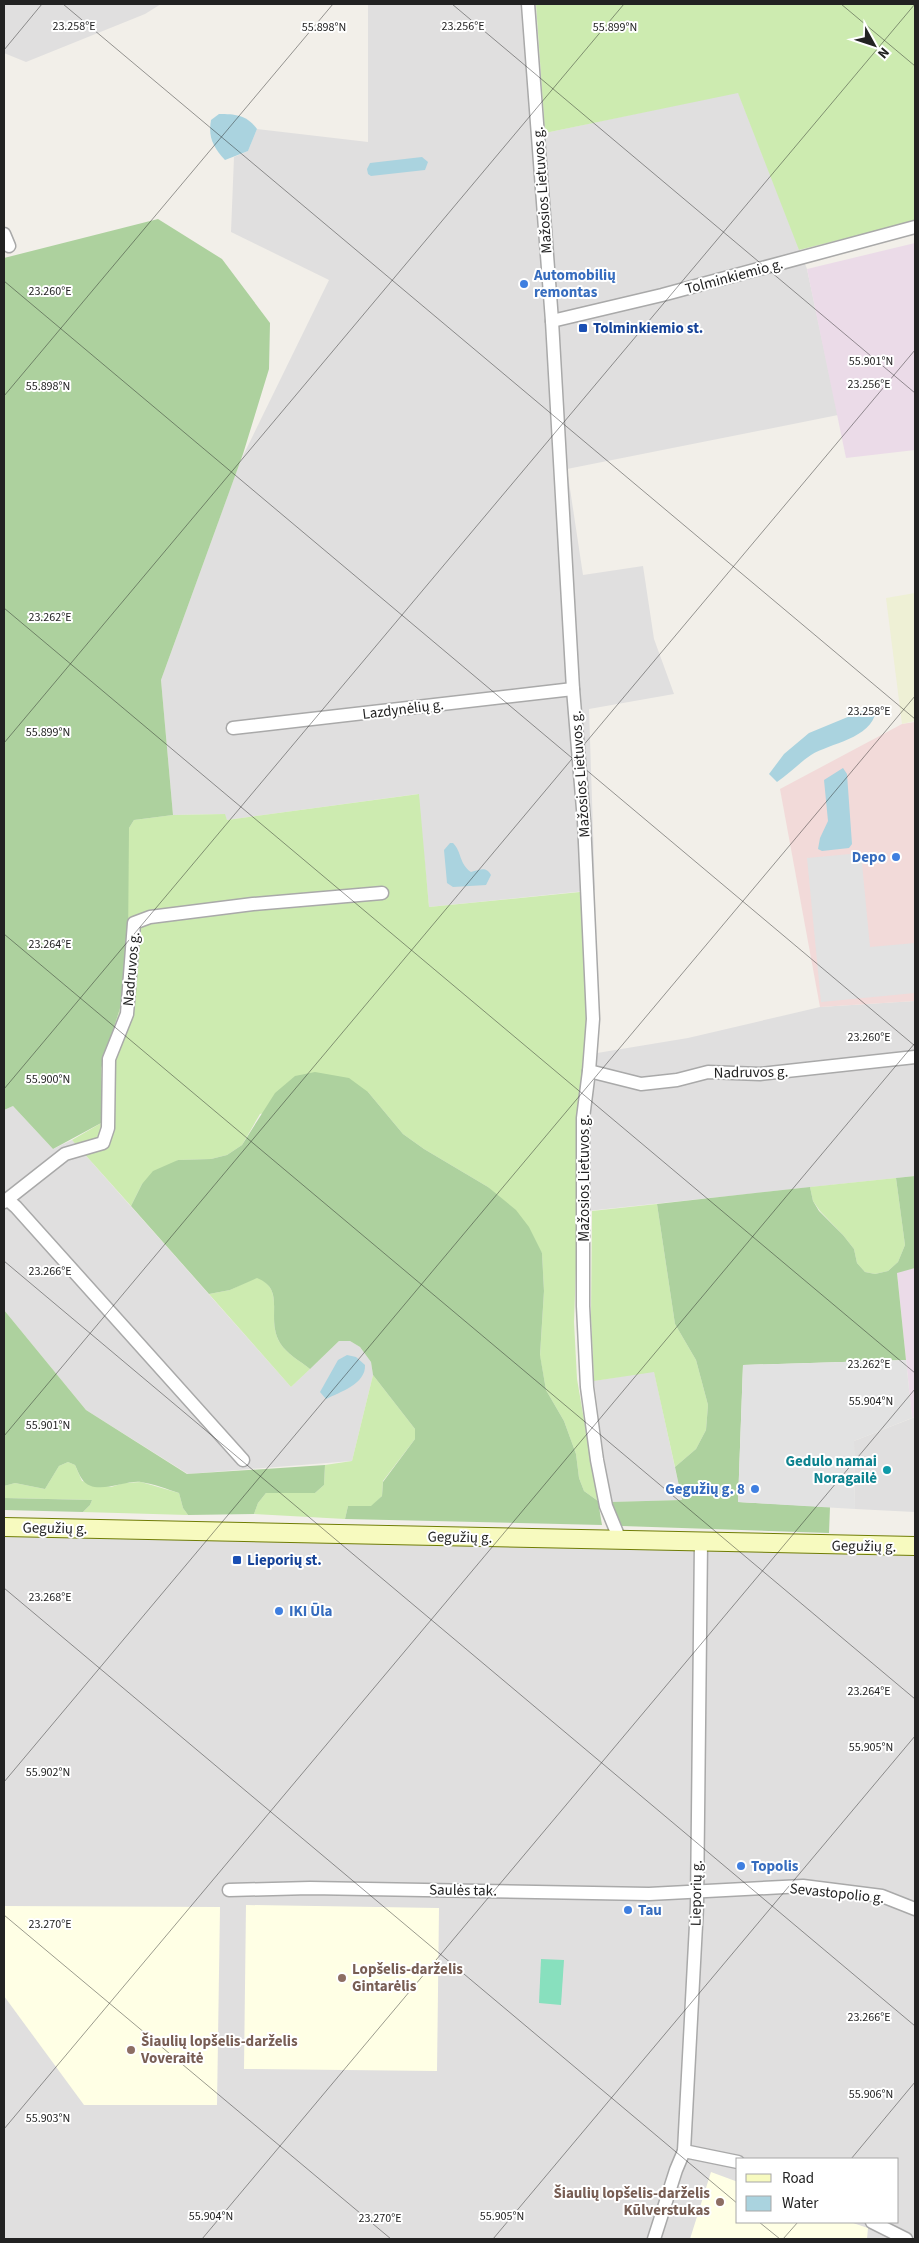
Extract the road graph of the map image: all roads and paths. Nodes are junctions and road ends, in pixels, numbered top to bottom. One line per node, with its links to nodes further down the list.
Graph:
1 (528, 4): 5 (street, Mažosios Lietuvos g.)
2 (915, 228): 5 (street, Tolminkiemio g.)
3 (4, 234): 4 (street)
4 (9, 246)
5 (552, 322): 6 (street, Mažosios Lietuvos g.)
6 (573, 689): 7 (street, Lazdynėlių g.); 10 (street, Mažosios Lietuvos g.)
7 (233, 728)
8 (382, 893): 11 (street, Nadruvos g.)
9 (915, 1057): 10 (street, Nadruvos g.)
10 (589, 1071): 14 (street, Mažosios Lietuvos g.)
11 (6, 1201): 12 (street)
12 (244, 1460)
13 (4, 1527): 14 (main road, Gegužių g.)
14 (620, 1540): 15 (main road, Gegužių g.)
15 (701, 1542): 16 (main road, Gegužių g.); 18 (street, Lieporių g.)
16 (915, 1546)
17 (229, 1890): 18 (street, Saulės tak.)
18 (697, 1891): 19 (street, Sevastopolio g.); 20 (street, Lieporių g.)
19 (915, 1909)
20 (684, 2151): 21 (street); 23 (street, Lieporių g.)
21 (736, 2162)
22 (874, 2223): 24 (street)
23 (654, 2239)
24 (906, 2239)

